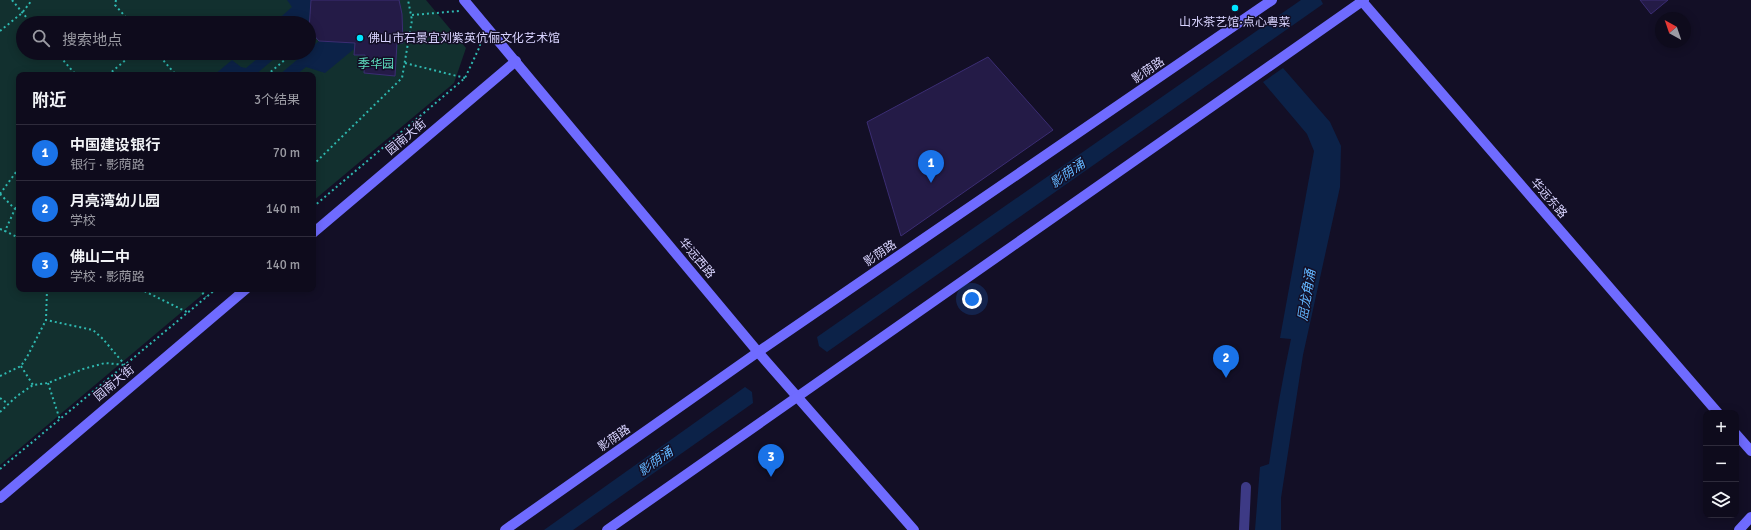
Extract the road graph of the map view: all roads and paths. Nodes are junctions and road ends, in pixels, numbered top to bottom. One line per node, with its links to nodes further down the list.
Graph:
1 (12, 0): 9 (path)
2 (32, 0): 9 (path)
3 (116, 0): 13 (path)
4 (408, 0): 10 (path)
5 (464, 0): 21 (street, 华远西路)
6 (1272, 0): 45 (street, 影荫路)
7 (1362, 0): 51 (street); 54 (street, 华远东路)
8 (462, 11): 10 (path)
9 (22, 13): 11 (path); 12 (path)
10 (412, 14): 22 (path)
11 (18, 16)
12 (25, 16)
13 (125, 16)
14 (16, 18): 15 (path)
15 (0, 31)
16 (480, 46): 27 (path)
17 (63, 60): 23 (path)
18 (126, 60): 24 (path)
19 (162, 60): 25 (path)
20 (285, 60): 26 (path)
21 (516, 61): 34 (street, 园南大街); 45 (street, 华远西路)
22 (405, 63): 27 (path); 28 (path)
23 (73, 72)
24 (112, 72)
25 (173, 72)
26 (271, 72)
27 (465, 78): 31 (path)
28 (316, 162)
29 (16, 172): 30 (path)
30 (0, 194): 32 (path)
31 (316, 203)
32 (15, 209): 35 (path)
33 (0, 229): 35 (path)
34 (316, 229)
35 (5, 231): 36 (path)
36 (16, 236)
37 (47, 292): 44 (path)
38 (146, 292): 43 (path)
39 (202, 292): 42 (path)
40 (212, 292): 42 (path)
41 (242, 292): 61 (street, 园南大街)
42 (206, 297): 43 (path)
43 (187, 313): 46 (path)
44 (46, 320): 46 (path); 47 (path)
45 (758, 352): 51 (street, 华远西路); 63 (street, 影荫路)
46 (125, 365): 49 (path); 56 (path)
47 (21, 366): 48 (path); 50 (path)
48 (0, 376)
49 (48, 383): 50 (path); 56 (path)
50 (33, 385): 53 (path)
51 (797, 397): 64 (street); 65 (street, 华远西路)
52 (0, 398): 53 (path)
53 (7, 404): 55 (path)
54 (1715, 410)
55 (0, 412)
56 (60, 420): 59 (path)
57 (1739, 437): 58 (street)
58 (1751, 451)
59 (0, 469)
60 (1246, 487): 66 (street)
61 (0, 498)
62 (1751, 517): 67 (street)
63 (506, 530)
64 (607, 530)
65 (914, 530)
66 (1244, 530)
67 (1739, 530)

